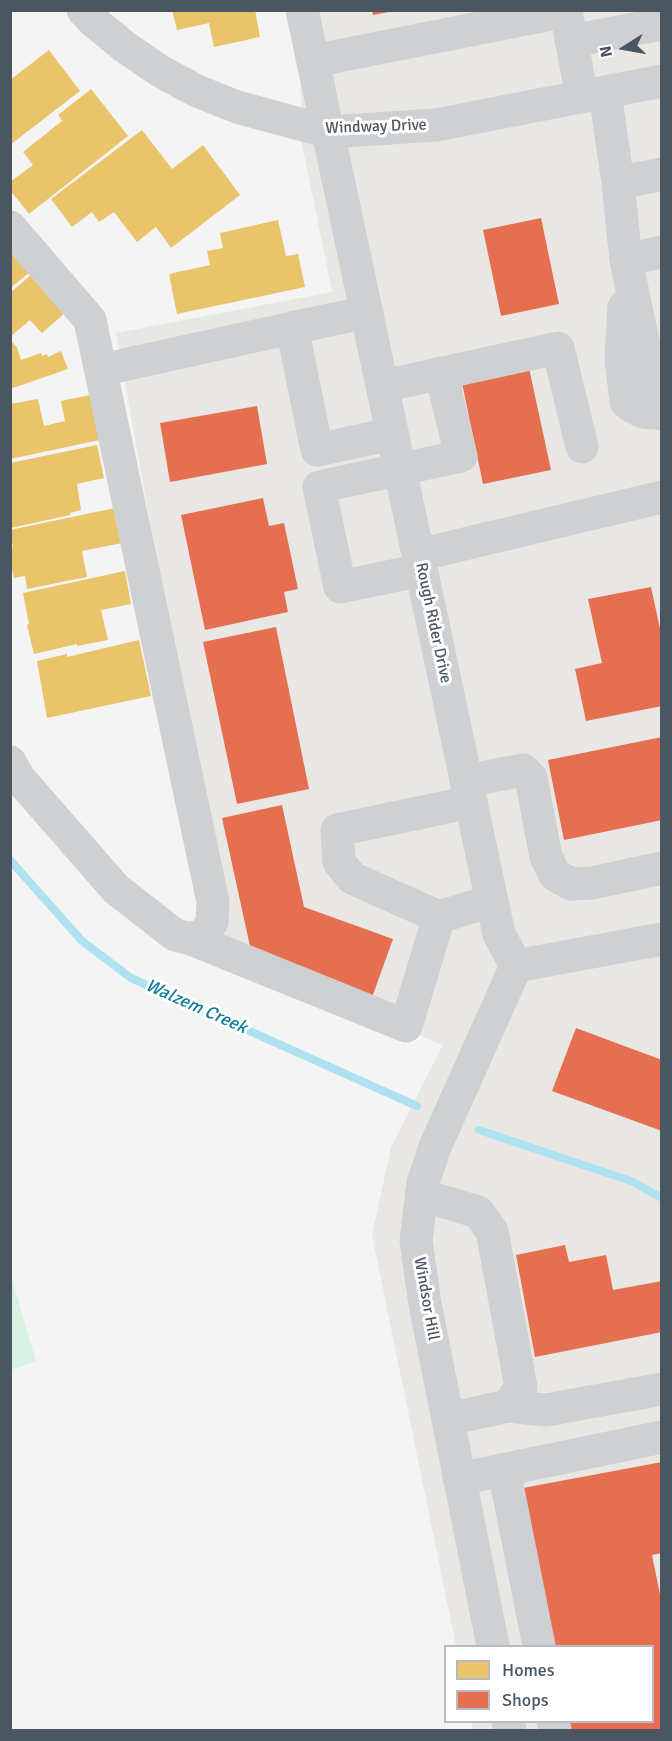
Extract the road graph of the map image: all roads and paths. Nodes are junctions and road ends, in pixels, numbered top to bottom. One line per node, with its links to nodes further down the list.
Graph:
1 (83, 10): 8 (street, Windway Drive)
2 (302, 10): 5 (street, Rough Rider Drive)
3 (568, 21): 4 (street); 5 (street); 7 (street)
4 (662, 24)
5 (313, 61): 8 (street, Rough Rider Drive)
6 (662, 81): 7 (street, Windway Drive)
7 (593, 95): 8 (street, Windway Drive); 10 (street)
8 (328, 132): 14 (street, Rough Rider Drive)
9 (662, 174): 10 (street)
10 (618, 183): 13 (street)
11 (10, 227): 16 (street)
12 (662, 252): 13 (street)
13 (626, 260): 19 (street)
14 (367, 312): 15 (street); 18 (street, Rough Rider Drive)
15 (292, 328): 16 (street); 20 (street)
16 (100, 370): 30 (street)
17 (441, 373): 18 (street); 21 (street); 22 (street)
18 (383, 386): 20 (street, Rough Rider Drive)
19 (660, 413)
20 (392, 434): 22 (street, Rough Rider Drive)
21 (582, 447)
22 (400, 470): 24 (street, Rough Rider Drive); 24 (street)
23 (662, 497): 24 (street)
24 (420, 562): 26 (street, Rough Rider Drive)
25 (10, 762): 30 (street)
26 (468, 791): 27 (street); 28 (street, Rough Rider Drive); 29 (street)
27 (662, 868)
28 (492, 901): 29 (street); 32 (street, Rough Rider Drive)
29 (439, 916): 30 (street)
30 (191, 939)
31 (662, 939): 32 (street)
32 (516, 966): 33 (street, Windsor Hill)
33 (422, 1195): 35 (street); 36 (street, Windsor Hill)
34 (662, 1389): 35 (street)
35 (508, 1406): 36 (street)
36 (448, 1419): 39 (street, Windsor Hill)
37 (662, 1437): 38 (street)
38 (504, 1470): 39 (street); 41 (street)
39 (459, 1479): 40 (street, Windsor Hill)
40 (493, 1645)
41 (539, 1645)

